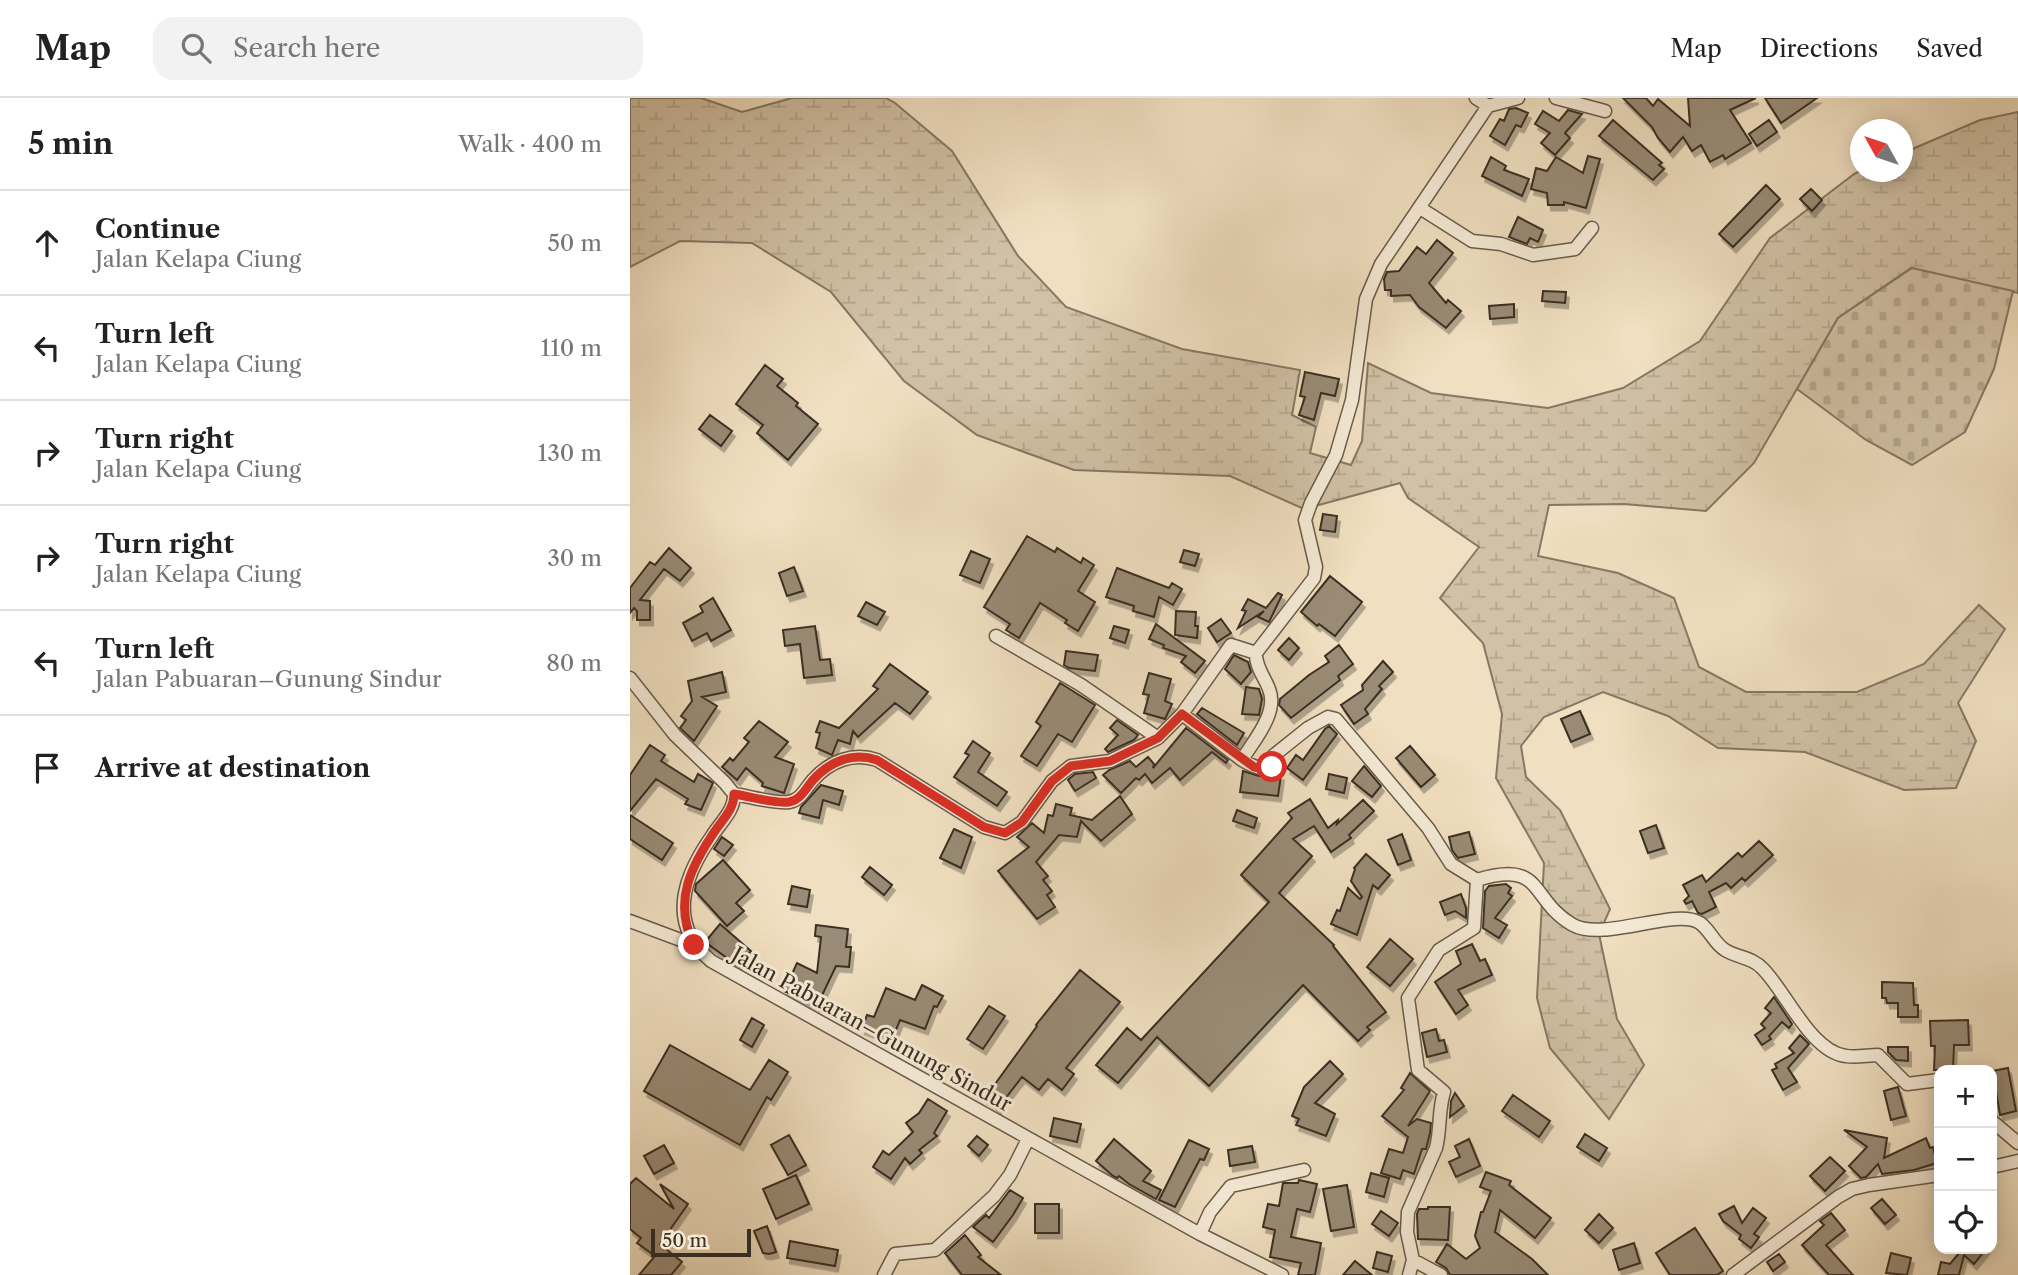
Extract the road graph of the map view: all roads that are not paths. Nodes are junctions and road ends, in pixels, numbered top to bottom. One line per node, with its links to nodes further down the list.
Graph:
1 (1476, 98): 4 (street)
2 (1518, 98): 4 (street)
3 (1556, 98): 5 (street)
4 (1488, 106): 6 (street)
5 (1605, 111)
6 (1420, 208): 7 (street); 9 (street)
7 (1592, 228)
8 (996, 636): 12 (street)
9 (1256, 653): 11 (street); 13 (street)
10 (630, 678): 14 (street)
11 (1182, 714): 12 (street); 13 (street)
12 (1158, 738): 14 (street)
13 (1242, 760): 15 (street)
14 (734, 794): 17 (street)
15 (1477, 880): 18 (street); 27 (street)
16 (630, 921): 17 (street)
17 (694, 945): 20 (street, Jalan Pabuaran–Gunung Sindur)
18 (1934, 1081)
19 (1997, 1125): 21 (street)
20 (1028, 1139): 26 (street, Jalan Pabuaran–Gunung Sindur); 28 (street)
21 (2018, 1143)
22 (2018, 1161): 23 (street)
23 (1997, 1166)
24 (1304, 1170): 26 (street)
25 (1934, 1176): 32 (street)
26 (1200, 1234): 29 (street, Jalan Pabuaran–Gunung Sindur)
27 (1413, 1260): 30 (street); 31 (street)
28 (884, 1275)
29 (1282, 1275)
30 (1409, 1275)
31 (1441, 1275)
32 (1733, 1275)

